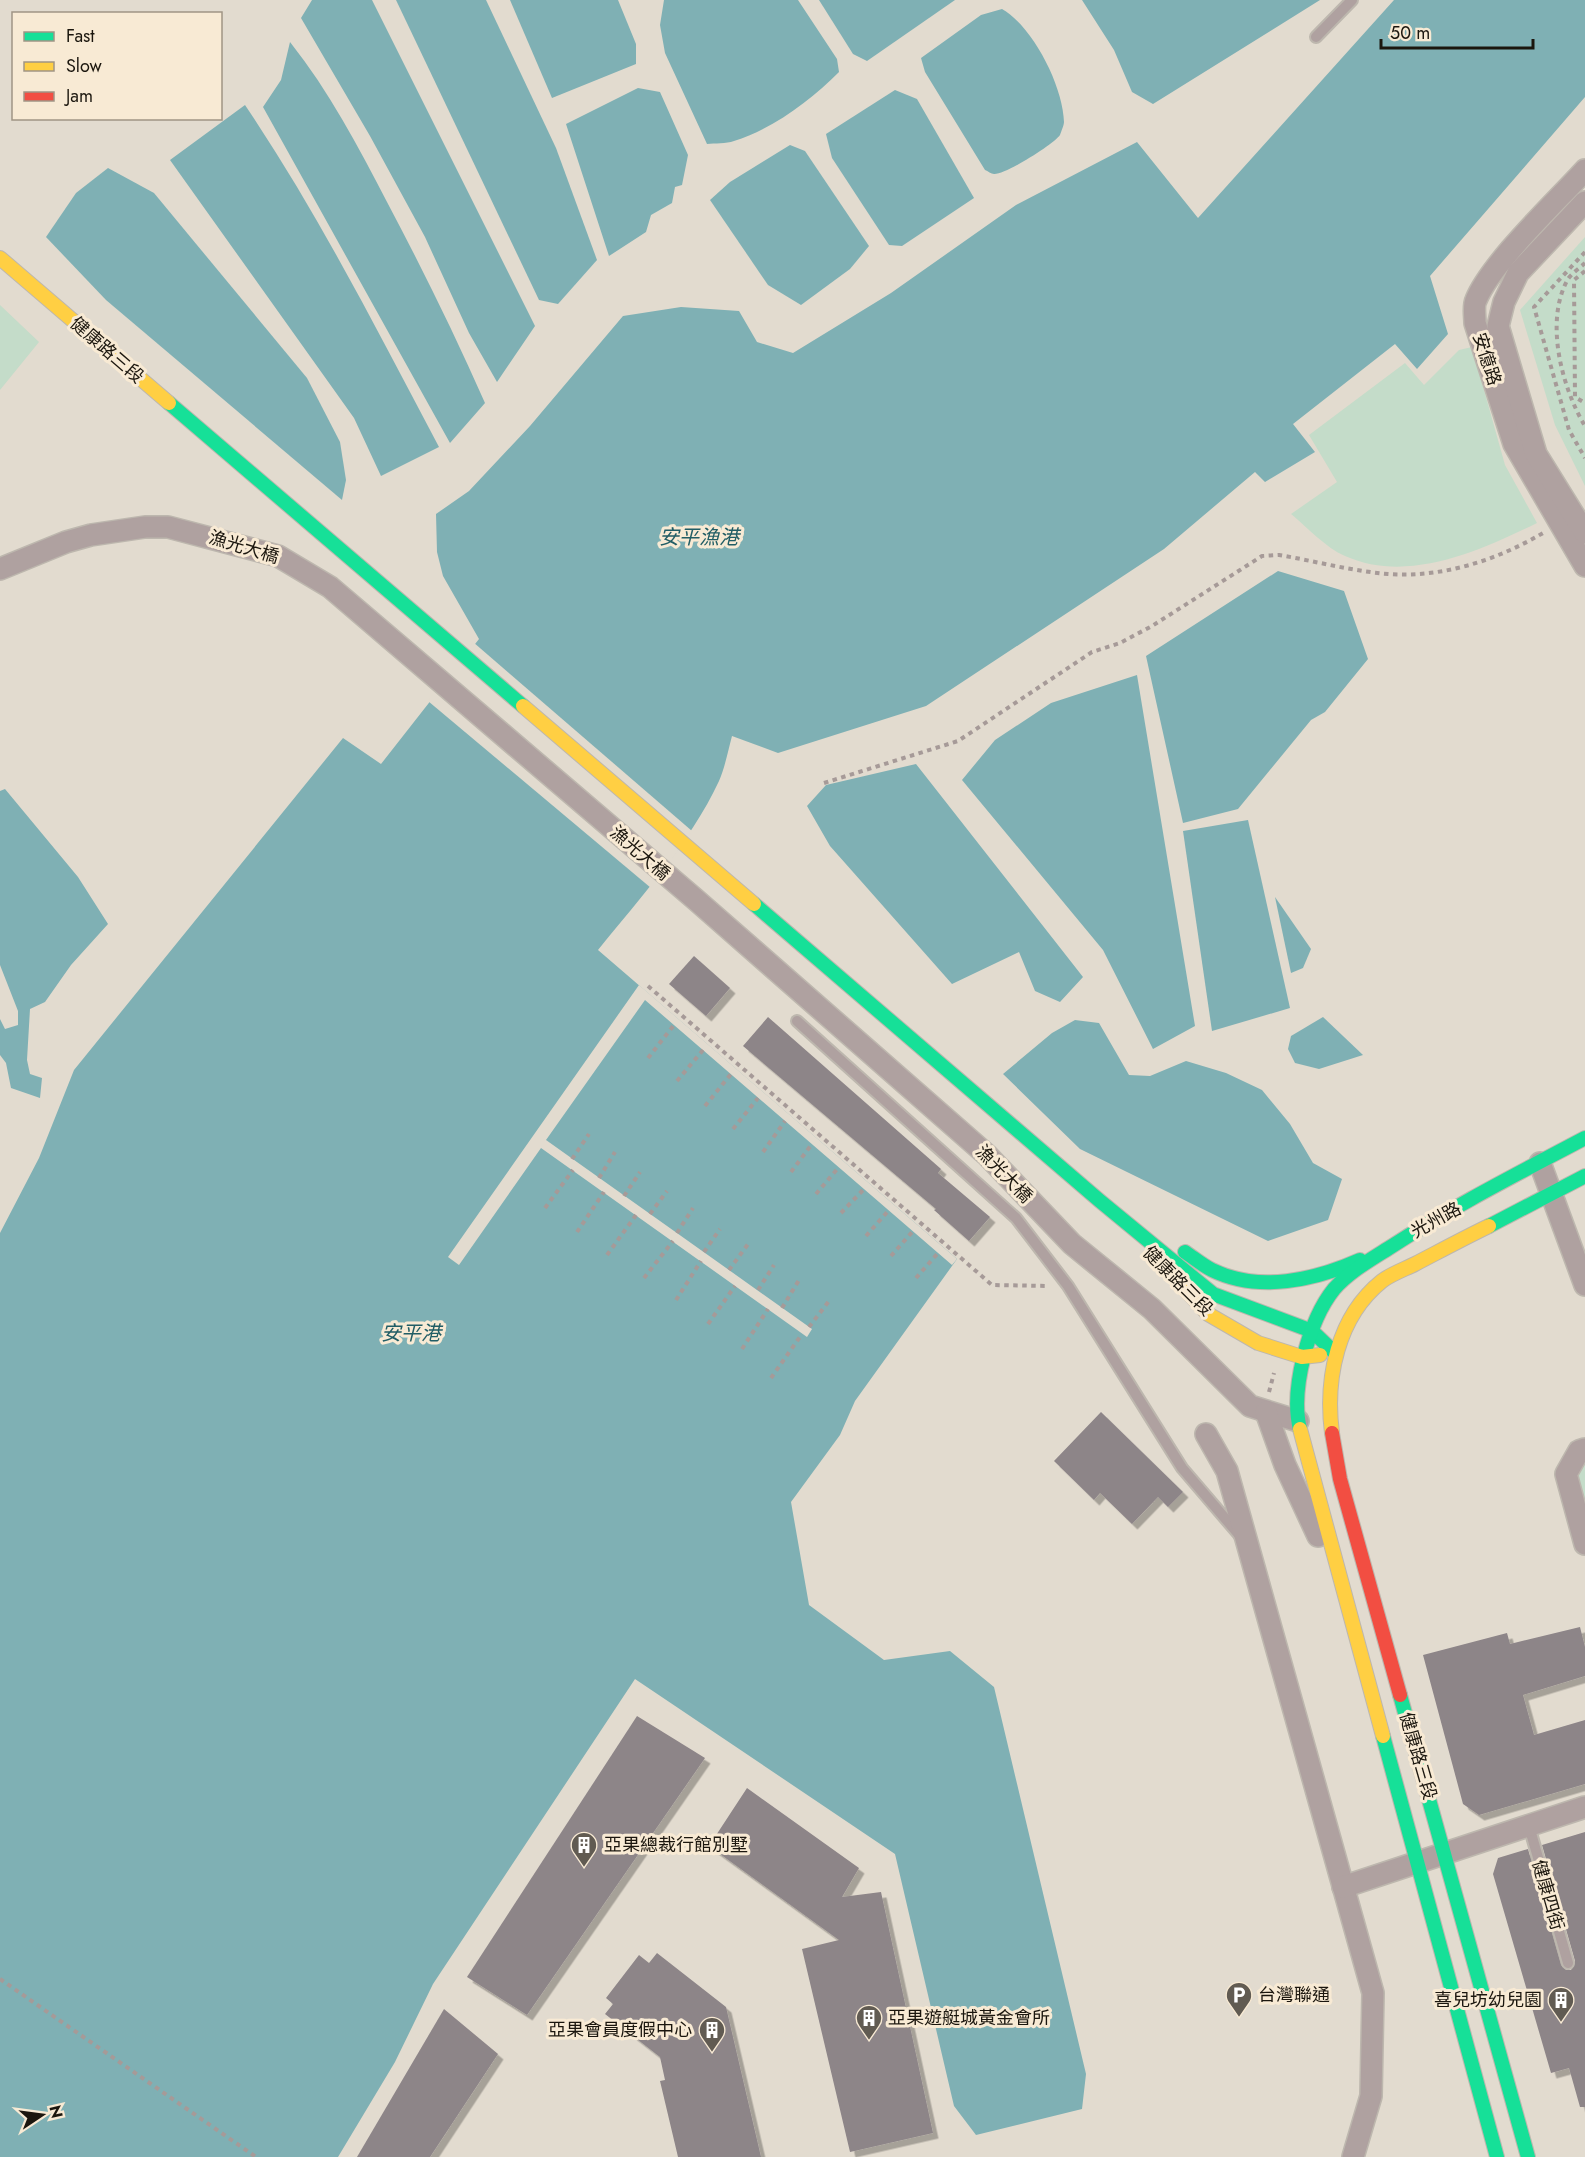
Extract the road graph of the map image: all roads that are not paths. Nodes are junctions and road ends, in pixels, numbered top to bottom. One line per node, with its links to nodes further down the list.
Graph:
1 (1352, 0): 2 (lane)
2 (1316, 37)
3 (1585, 170): 8 (street, 安億路)
4 (1585, 202): 7 (street, 安億路)
5 (0, 258): 6 (street, 健康路三段)
6 (215, 442): 11 (street, 漁光大橋)
7 (1585, 534)
8 (1585, 566)
9 (0, 569): 22 (street, 漁光大橋)
10 (797, 1021): 27 (lane)
11 (941, 1065): 16 (street, 健康路三段)
12 (1585, 1138): 13 (street, 光州路)
13 (1540, 1162): 15 (street); 17 (street, 光州路)
14 (1585, 1176): 15 (street, 光州路)
15 (1552, 1193): 18 (street); 20 (street, 光州路)
16 (1100, 1201): 17 (street); 19 (street, 健康路三段); 21 (street, 健康路三段)
17 (1402, 1239): 19 (street, 光州路)
18 (1585, 1285)
19 (1312, 1331): 20 (street, 健康路三段); 21 (street, 健康路三段)
20 (1335, 1353): 21 (street, 健康路三段); 31 (street, 健康路三段)
21 (1302, 1357): 23 (street, 健康路三段)
22 (1266, 1412): 23 (street, 漁光大橋); 28 (street)
23 (1298, 1421): 28 (street, 健康路三段)
24 (1206, 1434): 27 (street)
25 (1585, 1449): 26 (street)
26 (1585, 1544)
27 (1247, 1545): 33 (street)
28 (1346, 1595): 32 (street, 健康路三段)
29 (1585, 1807): 30 (street)
30 (1529, 1826): 31 (street); 34 (lane, 健康四街)
31 (1445, 1854): 32 (street); 37 (street, 健康路三段)
32 (1419, 1863): 33 (street); 36 (street, 健康路三段)
33 (1343, 1887): 35 (street)
34 (1568, 1963)
35 (1353, 2157)
36 (1497, 2157)
37 (1528, 2157)

